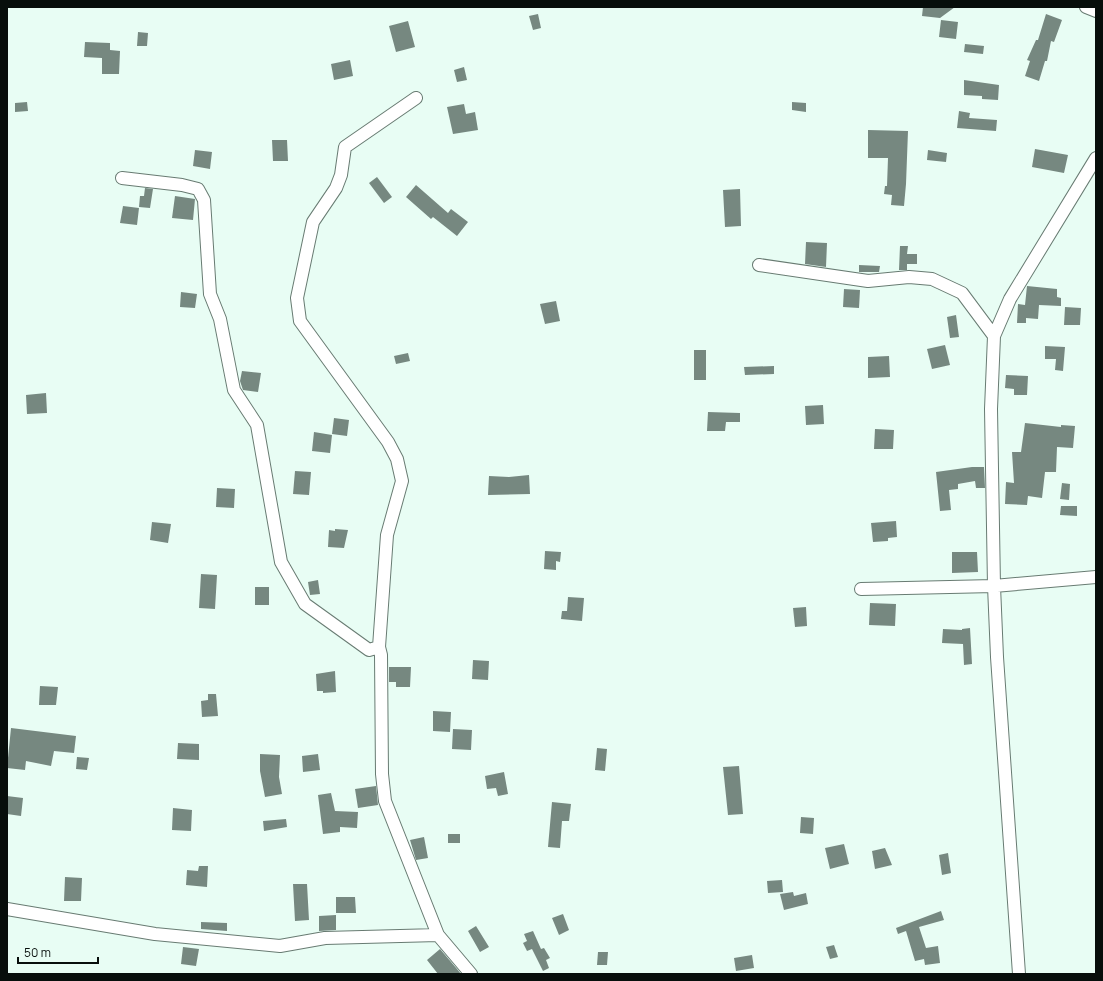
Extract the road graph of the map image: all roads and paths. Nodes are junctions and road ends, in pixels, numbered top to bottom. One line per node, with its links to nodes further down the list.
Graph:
1 (1086, 7): 2 (street)
2 (1096, 11)
3 (416, 98): 11 (street)
4 (1096, 158): 7 (street)
5 (122, 178): 11 (street)
6 (759, 264): 7 (street)
7 (994, 336): 9 (street)
8 (1096, 577): 9 (street)
9 (994, 586): 10 (street); 15 (street)
10 (861, 589)
11 (379, 647): 13 (street)
12 (7, 909): 13 (street)
13 (438, 935): 14 (street)
14 (471, 974)
15 (1019, 974)

